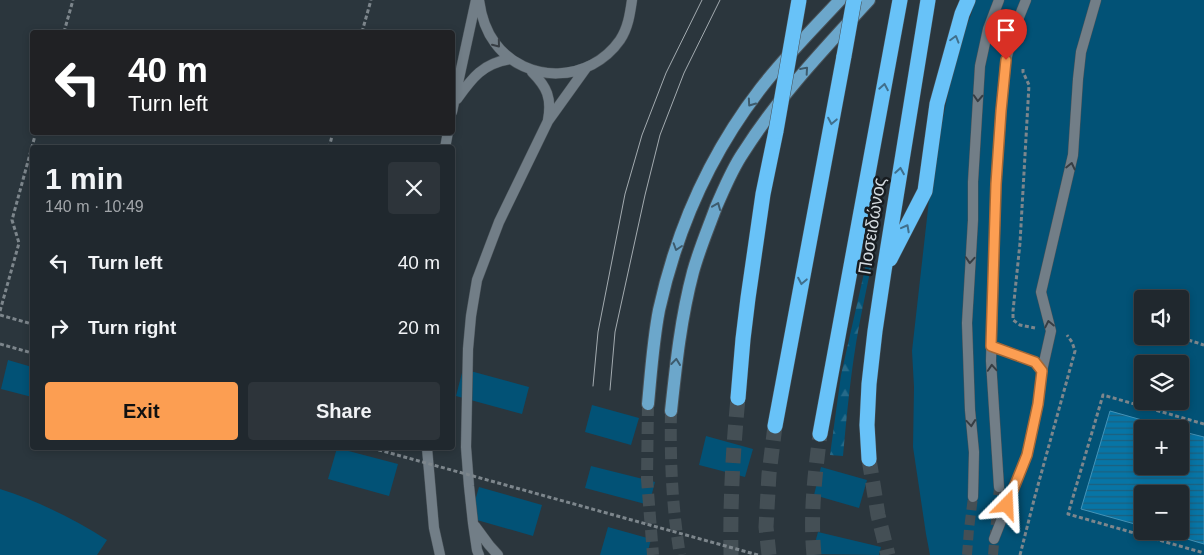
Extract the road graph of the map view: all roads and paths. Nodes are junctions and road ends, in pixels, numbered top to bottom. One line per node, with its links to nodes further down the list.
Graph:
1 (73, 0): 15 (path)
2 (371, 0): 16 (path)
3 (478, 0): 17 (street, one-way to 17); 20 (street)
4 (632, 0): 18 (street)
5 (799, 0): 34 (highway, bridge)
6 (840, 0): 35 (main road, one-way to 35)
7 (854, 0): 38 (highway, one-way to 38, bridge)
8 (869, 0): 36 (main road, one-way to 8)
9 (900, 0): 39 (highway, one-way to 9)
10 (928, 0): 24 (highway, Ποσειδώνος, one-way to 10)
11 (968, 0): 24 (highway, one-way to 11)
12 (999, 0): 44 (street, one-way to 44)
13 (1026, 0): 31 (street)
14 (1096, 0): 33 (street, one-way to 14)
15 (65, 30)
16 (363, 30)
17 (511, 59): 19 (street); 21 (street)
18 (586, 68): 19 (street); 22 (street)
19 (532, 70): 22 (street)
20 (455, 101)
21 (455, 106)
22 (548, 121): 45 (street)
23 (30, 154): 25 (path)
24 (884, 271): 42 (highway, Ποσειδώνος)
25 (0, 311)
26 (0, 315): 27 (path)
27 (30, 323)
28 (1189, 340): 30 (path)
29 (0, 344): 32 (path)
30 (1204, 345)
31 (991, 346): 33 (street); 43 (street, one-way to 31)
32 (30, 352)
33 (1042, 371): 46 (street)
34 (738, 398)
35 (648, 404)
36 (671, 411)
37 (1204, 424): 47 (path)
38 (775, 426)
39 (820, 434)
40 (379, 450): 51 (path, bridge)
41 (427, 450): 48 (street)
42 (869, 459)
43 (999, 487)
44 (973, 497)
45 (473, 523): 49 (street); 50 (street)
46 (994, 539)
47 (1204, 553)
48 (440, 555)
49 (479, 555)
50 (498, 555)
51 (758, 555)

